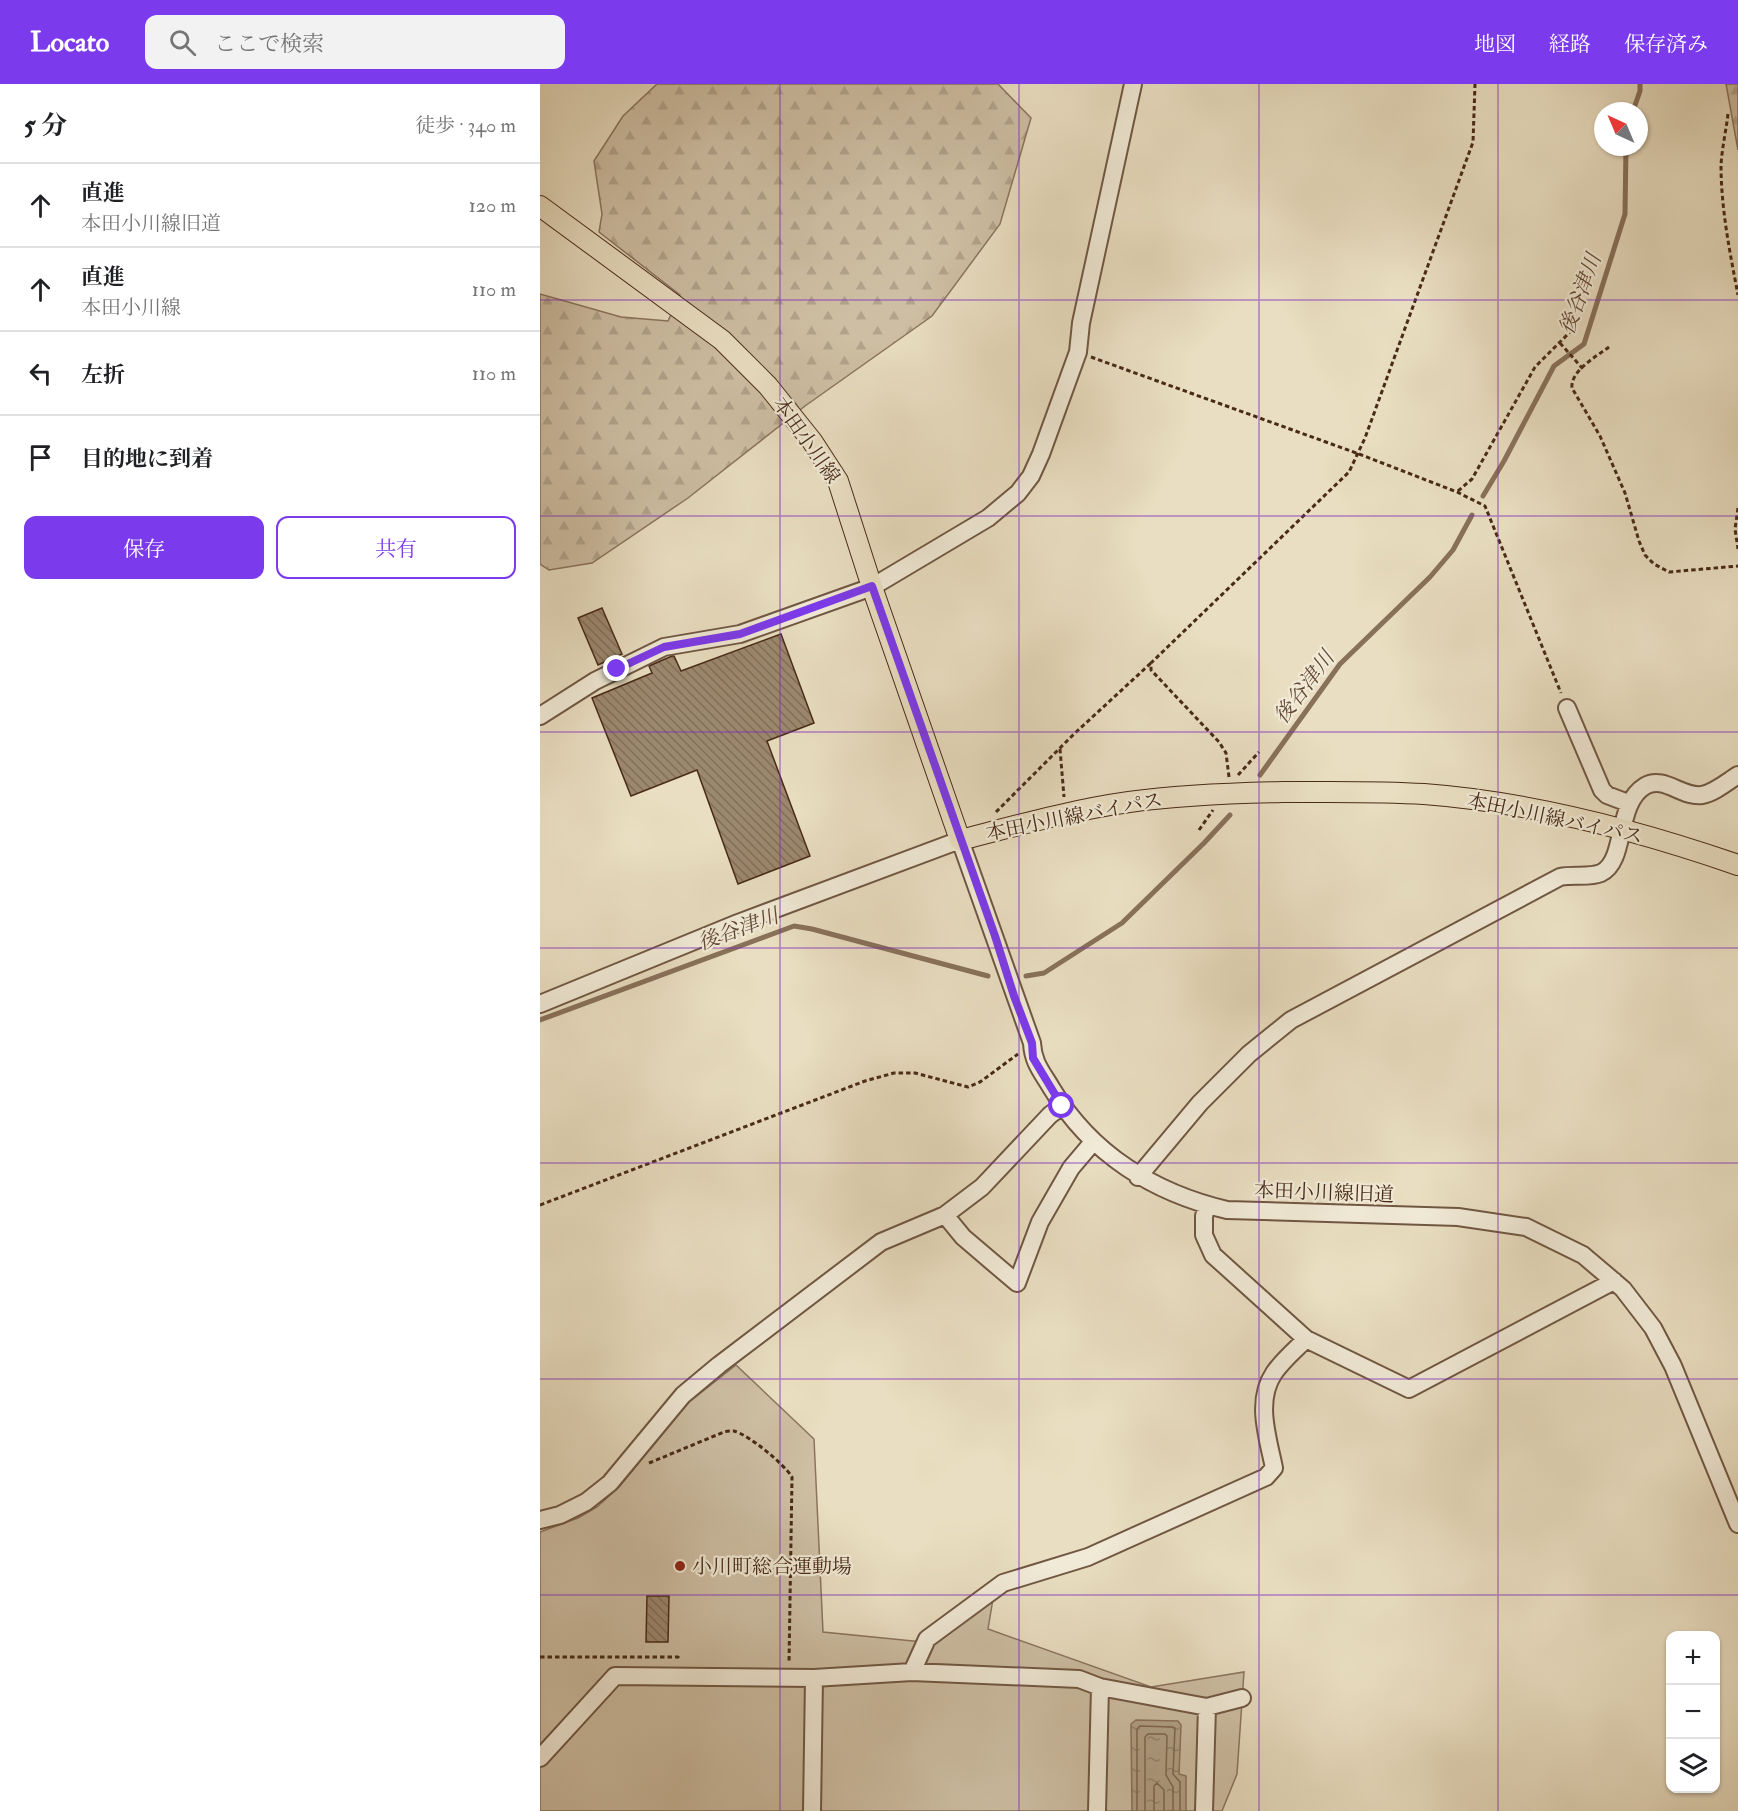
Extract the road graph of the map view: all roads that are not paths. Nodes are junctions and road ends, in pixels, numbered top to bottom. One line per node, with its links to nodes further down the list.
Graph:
1 (1133, 84): 3 (street)
2 (540, 206): 3 (main road, 本田小川線)
3 (872, 586): 5 (street); 9 (main road, 本田小川線)
4 (1567, 708): 7 (street)
5 (540, 716)
6 (1738, 775): 7 (street)
7 (1628, 803): 8 (street)
8 (1622, 829): 9 (main road, 本田小川線バイパス); 10 (main road, 本田小川線バイパス); 14 (street)
9 (960, 840): 11 (street, 本田小川線バイパス); 12 (street, 本田小川線旧道)
10 (1738, 866)
11 (540, 1004)
12 (1062, 1106): 13 (street, 本田小川線旧道); 16 (street)
13 (1093, 1142): 14 (street, 本田小川線旧道); 16 (street)
14 (1138, 1177): 15 (street, 本田小川線旧道)
15 (1207, 1206): 17 (street, 本田小川線旧道); 18 (street)
16 (945, 1215): 19 (street)
17 (1614, 1281): 18 (street); 20 (street, 本田小川線旧道)
18 (1306, 1339): 21 (street)
19 (540, 1520)
20 (1738, 1524)
21 (912, 1672): 22 (street); 23 (street)
22 (814, 1678): 26 (street); 27 (street)
23 (1100, 1687): 25 (street); 28 (street)
24 (1242, 1698): 25 (street)
25 (1207, 1707): 29 (street)
26 (540, 1758)
27 (812, 1811)
28 (1096, 1811)
29 (1204, 1811)

